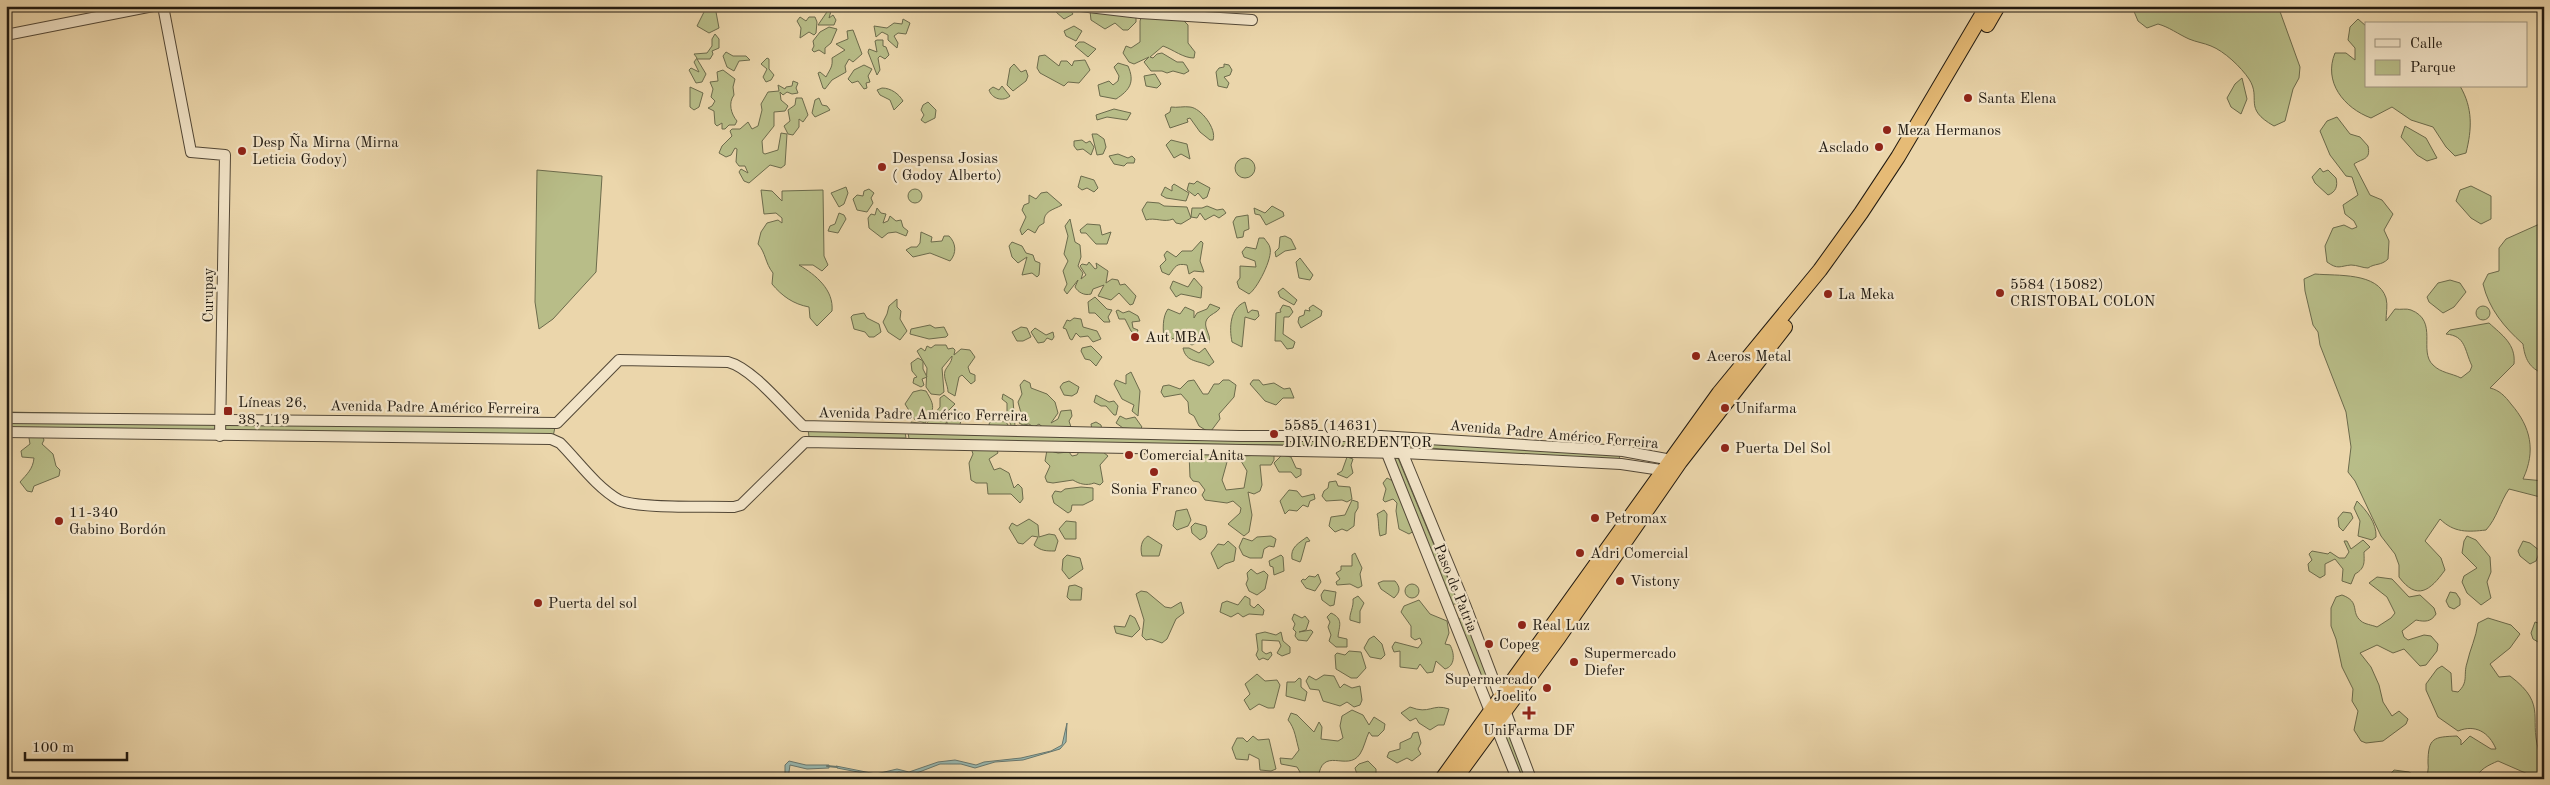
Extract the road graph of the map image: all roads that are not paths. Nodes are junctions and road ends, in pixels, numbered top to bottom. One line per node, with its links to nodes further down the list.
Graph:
1 (153, 6): 7 (street)
2 (163, 6): 9 (street, Curupay)
3 (1080, 6): 6 (street)
4 (1987, 6): 20 (highway)
5 (1998, 6): 20 (highway)
6 (1252, 20)
7 (6, 35)
8 (6, 418): 9 (street, Avenida Padre Américo Ferreira)
9 (221, 420): 10 (street, Avenida Padre Américo Ferreira); 13 (street, Curupay)
10 (557, 423): 11 (street, Avenida Padre Américo Ferreira); 17 (street)
11 (802, 426): 14 (street, Avenida Padre Américo Ferreira); 16 (street)
12 (6, 432): 13 (street, Avenida Padre Américo Ferreira)
13 (220, 436): 17 (street, Avenida Padre Américo Ferreira)
14 (1380, 436): 15 (street, Avenida Padre Américo Ferreira); 18 (street, Paso de Patria)
15 (1395, 437): 19 (street, Paso de Patria); 20 (street, Avenida Padre Américo Ferreira)
16 (805, 442): 17 (street); 18 (street, Avenida Padre Américo Ferreira)
17 (560, 443)
18 (1385, 453): 19 (street, Avenida Padre Américo Ferreira); 22 (street, Paso de Patria)
19 (1403, 453): 20 (street, Avenida Padre Américo Ferreira); 21 (street, Paso de Patria)
20 (1669, 468): 26 (highway)
21 (1464, 600): 22 (street); 23 (street, Paso de Patria)
22 (1448, 608): 24 (street, Paso de Patria)
23 (1471, 619): 24 (street); 26 (street, Paso de Patria)
24 (1455, 626): 25 (street, Paso de Patria)
25 (1482, 693): 26 (street, Paso de Patria); 26 (street)
26 (1497, 706): 27 (highway); 28 (highway); 29 (street, Paso de Patria); 30 (street, Paso de Patria)
27 (1442, 779)
28 (1455, 779)
29 (1517, 779)
30 (1531, 779)

